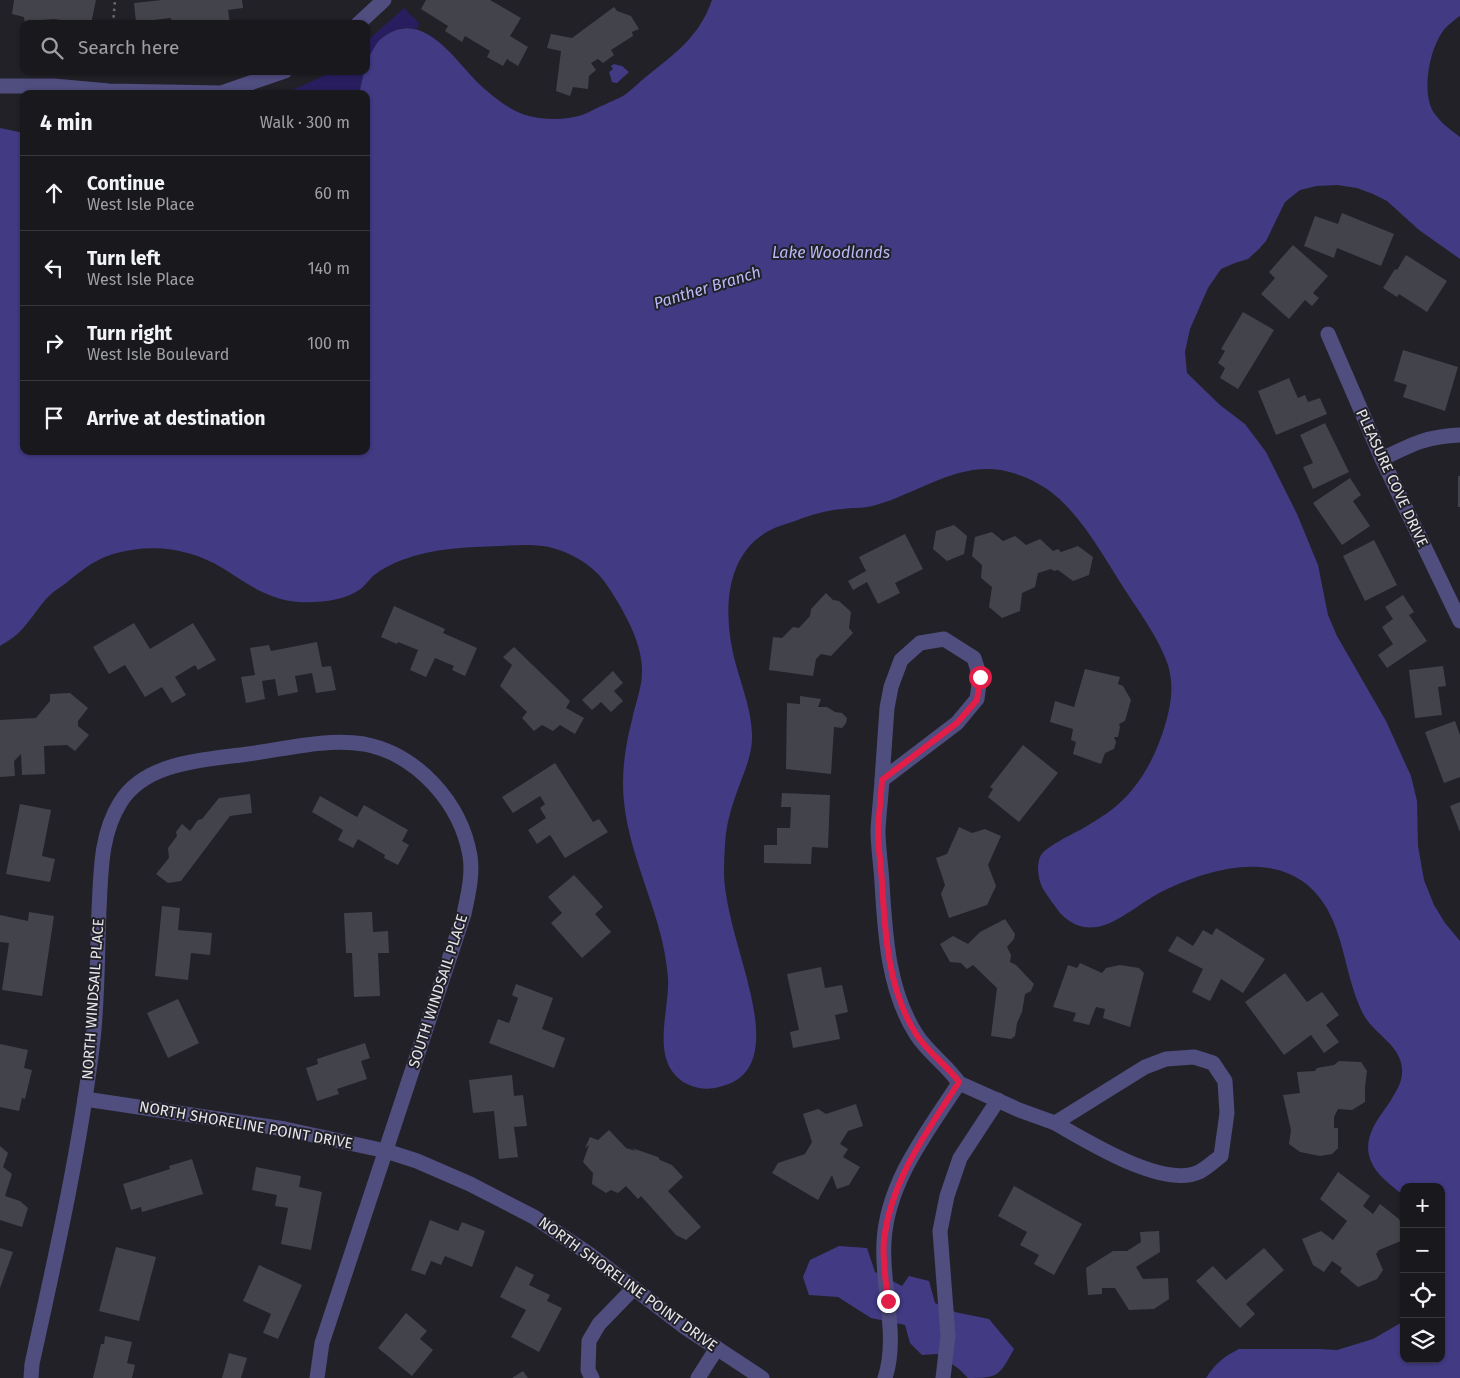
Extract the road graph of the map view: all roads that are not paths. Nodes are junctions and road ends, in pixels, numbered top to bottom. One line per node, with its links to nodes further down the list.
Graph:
1 (384, 0): 2 (street)
2 (362, 20)
3 (273, 75): 6 (street)
4 (0, 86): 5 (street)
5 (104, 90)
6 (230, 90)
7 (1328, 334): 9 (street, PLEASURE COVE DRIVE)
8 (1460, 434): 9 (street)
9 (1382, 459): 10 (street, PLEASURE COVE DRIVE)
10 (1460, 621)
11 (261, 752): 14 (street, NORTH WINDSAIL PLACE); 17 (street, SOUTH WINDSAIL PLACE)
12 (882, 780): 12 (street); 13 (street)
13 (959, 1082): 15 (street); 26 (street)
14 (85, 1099): 17 (street, NORTH SHORELINE POINT DRIVE); 21 (street, NORTH WINDSAIL PLACE)
15 (998, 1100): 16 (street); 20 (street)
16 (1055, 1122): 16 (street)
17 (386, 1151): 18 (street, NORTH SHORELINE POINT DRIVE); 22 (street, SOUTH WINDSAIL PLACE)
18 (634, 1288): 19 (street, NORTH SHORELINE POINT DRIVE); 23 (street)
19 (717, 1348): 24 (street); 25 (street, NORTH SHORELINE POINT DRIVE)
20 (944, 1372)
21 (31, 1378)
22 (316, 1378)
23 (592, 1378)
24 (698, 1378)
25 (762, 1378)
26 (885, 1378)

